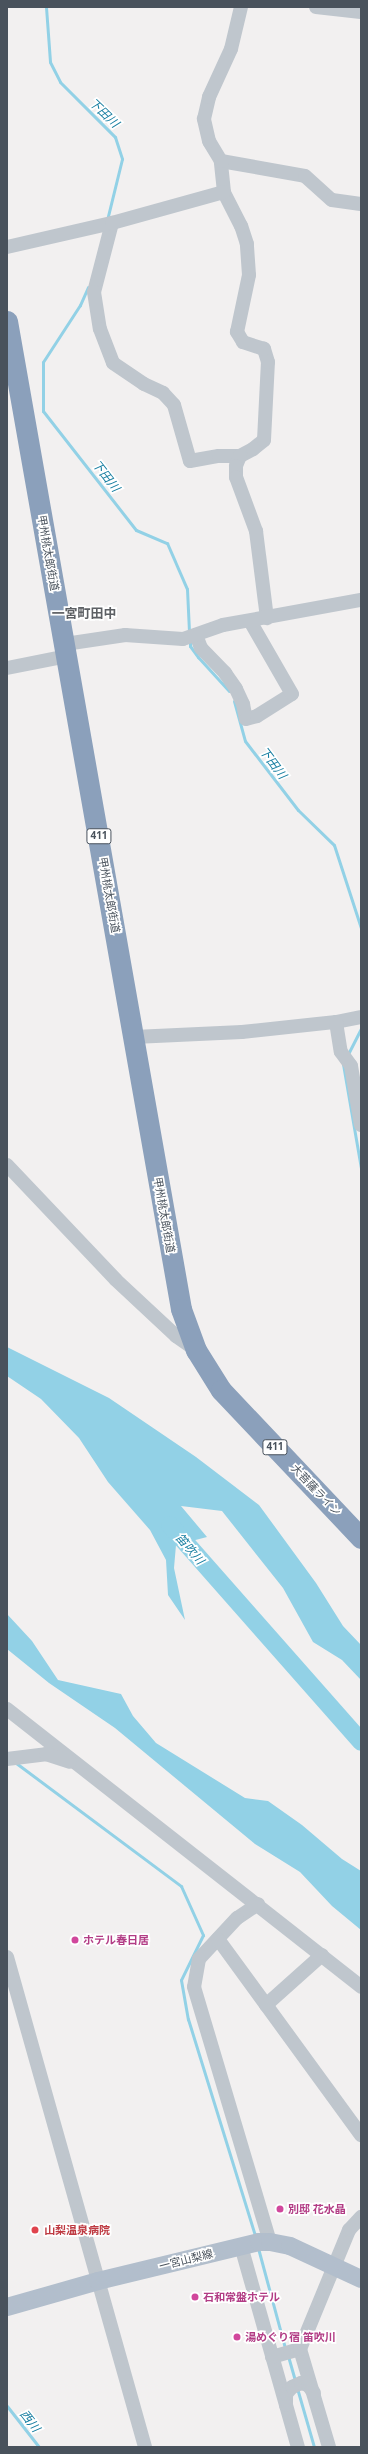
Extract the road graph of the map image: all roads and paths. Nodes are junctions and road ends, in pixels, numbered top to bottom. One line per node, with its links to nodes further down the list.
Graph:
1 (241, 7): 4 (street)
2 (316, 7): 3 (street)
3 (361, 12)
4 (221, 161): 5 (street); 6 (street)
5 (224, 192): 7 (street); 10 (street)
6 (361, 204)
7 (107, 224): 8 (street); 10 (street)
8 (7, 247)
9 (7, 321): 15 (highway, 甲州桃太郎街道 / 411)
10 (240, 456): 12 (street)
11 (361, 600): 12 (street)
12 (268, 618): 13 (street)
13 (250, 621): 14 (street); 14 (street)
14 (189, 637): 15 (street)
15 (66, 650): 16 (street); 19 (highway, 甲州桃太郎街道 / 411)
16 (7, 668)
17 (361, 1017): 18 (street)
18 (336, 1022): 19 (street); 20 (street)
19 (134, 1037): 22 (highway, 甲州桃太郎街道 / 411)
20 (361, 1125)
21 (7, 1165): 22 (street)
22 (196, 1350): 23 (highway, 大菩薩ライン / 411)
23 (361, 1538)
24 (7, 1709): 26 (street)
25 (13, 1758): 26 (street)
26 (78, 1764): 27 (street)
27 (258, 1904): 28 (street); 29 (street)
28 (218, 1940): 32 (street); 35 (street)
29 (322, 1955): 31 (street); 32 (street)
30 (7, 1957): 38 (street)
31 (361, 1986)
32 (266, 2005): 33 (street)
33 (361, 2135)
34 (361, 2217): 36 (street)
35 (254, 2244): 36 (main road, 一宮山梨線); 38 (main road, 一宮山梨線); 40 (street)
36 (334, 2268): 37 (main road, 一宮山梨線); 40 (street)
37 (361, 2279)
38 (98, 2281): 39 (main road, 一宮山梨線); 43 (street)
39 (7, 2308)
40 (286, 2353): 41 (street); 42 (street)
41 (314, 2393): 42 (street); 45 (street)
42 (286, 2405): 44 (street)
43 (145, 2447)
44 (298, 2447)
45 (330, 2447)

